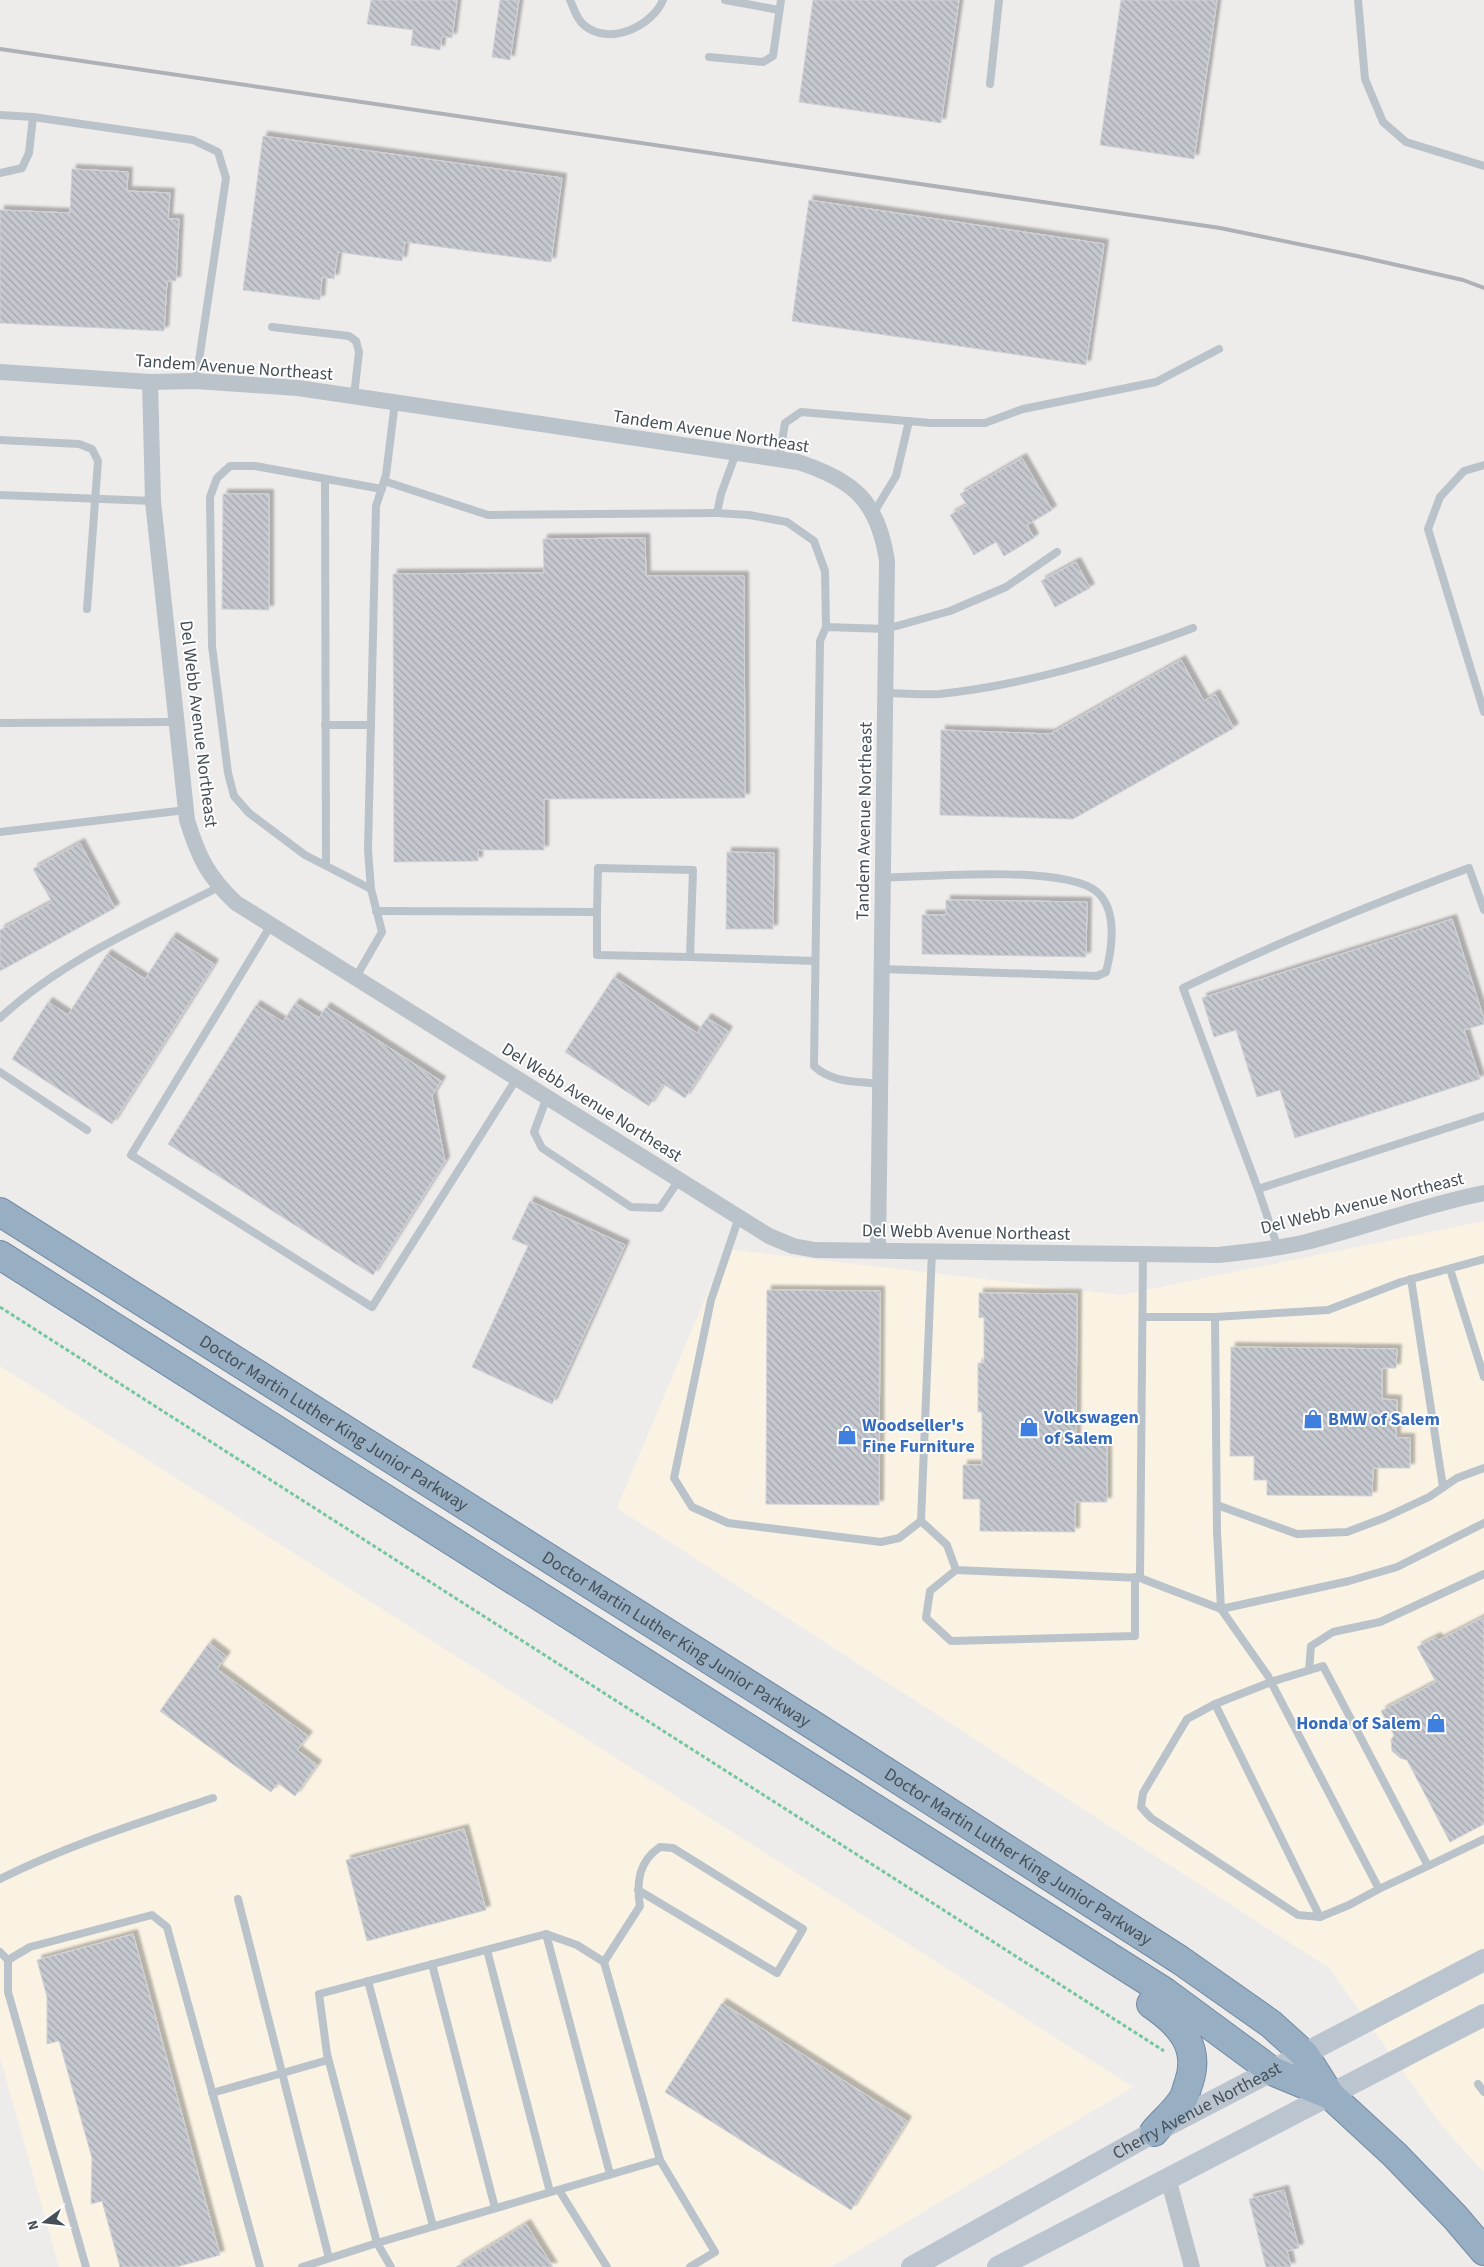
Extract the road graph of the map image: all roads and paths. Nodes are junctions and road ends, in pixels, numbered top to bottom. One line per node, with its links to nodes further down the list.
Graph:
1 (570, 0): 2 (lane)
2 (663, 0)
3 (725, 0): 7 (lane)
4 (781, 0): 7 (lane)
5 (999, 0): 9 (lane)
6 (1358, 0): 12 (lane)
7 (779, 10): 8 (lane)
8 (709, 57)
9 (990, 84)
10 (0, 115): 11 (lane)
11 (33, 117): 13 (lane); 18 (lane)
12 (1484, 166)
13 (0, 173)
14 (272, 327): 19 (lane)
15 (1219, 349): 21 (lane)
16 (0, 372): 17 (street, Tandem Avenue Northeast)
17 (150, 382): 18 (street, Tandem Avenue Northeast); 30 (street, Del Webb Avenue Northeast)
18 (196, 382): 19 (street, Tandem Avenue Northeast)
19 (354, 396): 20 (street, Tandem Avenue Northeast)
20 (394, 402): 23 (street, Tandem Avenue Northeast); 27 (lane)
21 (909, 420): 24 (lane); 32 (lane)
22 (0, 440): 29 (lane)
23 (736, 453): 24 (street, Tandem Avenue Northeast); 31 (lane)
24 (779, 460): 32 (street, Tandem Avenue Northeast)
25 (1484, 464): 39 (lane)
26 (325, 479): 27 (lane); 42 (lane); 46 (lane)
27 (383, 485): 31 (lane); 43 (lane)
28 (0, 495): 29 (lane)
29 (95, 498): 30 (lane); 34 (lane)
30 (153, 501): 40 (street, Del Webb Avenue Northeast)
31 (717, 513): 35 (lane)
32 (873, 514): 37 (street, Tandem Avenue Northeast)
33 (1057, 552): 37 (lane)
34 (88, 609)
35 (826, 627): 37 (lane); 55 (lane)
36 (1193, 628): 38 (lane)
37 (886, 629): 38 (street, Tandem Avenue Northeast)
38 (885, 693): 47 (street, Tandem Avenue Northeast)
39 (1484, 712)
40 (177, 722): 41 (lane); 44 (street, Del Webb Avenue Northeast)
41 (0, 723)
42 (325, 725): 43 (lane); 46 (lane)
43 (371, 726): 49 (lane)
44 (186, 810): 45 (lane); 48 (street, Del Webb Avenue Northeast)
45 (0, 832)
46 (326, 864): 49 (lane)
47 (883, 878): 56 (street, Tandem Avenue Northeast); 56 (lane)
48 (218, 887): 53 (street, Del Webb Avenue Northeast); 58 (lane)
49 (370, 888): 51 (lane)
50 (1484, 910): 66 (lane)
51 (376, 911): 52 (lane); 57 (lane)
52 (597, 912): 54 (lane); 54 (lane)
53 (271, 924): 57 (street, Del Webb Avenue Northeast); 60 (lane)
54 (690, 957): 55 (lane)
55 (816, 961): 61 (lane)
56 (882, 969): 61 (street, Tandem Avenue Northeast)
57 (356, 978): 60 (street, Del Webb Avenue Northeast)
58 (0, 1018)
59 (0, 1072): 64 (lane)
60 (517, 1078): 62 (street, Del Webb Avenue Northeast)
61 (880, 1084): 71 (street, Tandem Avenue Northeast)
62 (547, 1097): 65 (street, Del Webb Avenue Northeast); 65 (lane)
63 (1484, 1116): 66 (lane)
64 (87, 1130)
65 (679, 1180): 69 (street, Del Webb Avenue Northeast)
66 (1258, 1189): 70 (lane)
67 (1484, 1193): 70 (street, Del Webb Avenue Northeast)
68 (0, 1212): 113 (highway, Doctor Martin Luther King Junior Parkway)
69 (739, 1217): 71 (street, Del Webb Avenue Northeast); 85 (lane)
70 (1278, 1248): 73 (street, Del Webb Avenue Northeast)
71 (878, 1250): 72 (street, Del Webb Avenue Northeast)
72 (932, 1251): 73 (street, Del Webb Avenue Northeast); 85 (lane)
73 (1144, 1254): 79 (lane)
74 (0, 1255): 94 (highway, Doctor Martin Luther King Junior Parkway)
75 (1484, 1259): 76 (lane)
76 (1450, 1269): 77 (lane); 81 (lane)
77 (1412, 1279): 80 (lane); 83 (lane)
78 (0, 1307): 112 (path)
79 (1143, 1316): 80 (lane); 89 (lane)
80 (1215, 1317): 84 (lane)
81 (1484, 1377)
82 (1484, 1468): 83 (lane)
83 (1443, 1487): 84 (lane)
84 (1217, 1505): 90 (lane)
85 (921, 1521): 87 (lane)
86 (1484, 1523): 90 (lane)
87 (956, 1570): 89 (lane); 89 (lane)
88 (1484, 1574): 91 (lane)
89 (1138, 1577): 90 (lane)
90 (1221, 1609): 92 (lane)
91 (1309, 1670): 92 (lane); 97 (lane)
92 (1271, 1682): 93 (lane); 99 (lane)
93 (1215, 1704): 102 (lane); 102 (lane)
94 (818, 1771): 115 (highway, Doctor Martin Luther King Junior Parkway); 121 (highway)
95 (213, 1798): 98 (lane)
96 (1484, 1839): 97 (lane)
97 (1428, 1866): 99 (lane)
98 (0, 1879)
99 (1380, 1889): 102 (lane)
100 (638, 1890): 100 (lane); 108 (lane)
101 (238, 1899): 116 (lane)
102 (1320, 1917)
103 (546, 1934): 104 (lane); 108 (lane); 123 (lane)
104 (487, 1950): 109 (lane); 126 (lane)
105 (0, 1952): 106 (lane)
106 (8, 1960): 119 (lane); 132 (lane)
107 (1484, 1960): 113 (main road, Cherry Avenue Northeast)
108 (604, 1962): 122 (lane)
109 (432, 1964): 110 (lane); 127 (lane)
110 (368, 1981): 114 (lane); 128 (lane)
111 (1484, 2015): 120 (main road)
112 (1168, 2052)
113 (1304, 2054): 115 (main road, Cherry Avenue Northeast); 120 (highway, Doctor Martin Luther King Junior Parkway)
114 (328, 2060): 116 (lane); 129 (lane)
115 (1272, 2071): 120 (highway, Doctor Martin Luther King Junior Parkway); 121 (main road, Cherry Avenue Northeast)
116 (282, 2073): 119 (lane); 131 (lane)
117 (1478, 2084): 118 (lane)
118 (1484, 2092)
119 (212, 2093): 133 (lane)
120 (1330, 2095): 124 (main road); 130 (highway, Doctor Martin Luther King Junior Parkway)
121 (1154, 2132): 138 (main road, Cherry Avenue Northeast)
122 (660, 2160): 123 (lane); 137 (lane)
123 (610, 2174): 125 (lane)
124 (1168, 2178): 139 (main road); 140 (street)
125 (559, 2190): 126 (lane); 136 (lane)
126 (550, 2192): 127 (lane)
127 (495, 2208): 128 (lane)
128 (433, 2226): 129 (lane)
129 (377, 2242): 131 (lane); 135 (lane)
130 (1484, 2251)
131 (329, 2258): 134 (lane)
132 (86, 2267)
133 (260, 2267)
134 (302, 2267)
135 (391, 2267)
136 (607, 2267)
137 (690, 2267)
138 (912, 2267)
139 (998, 2267)
140 (1192, 2267)

